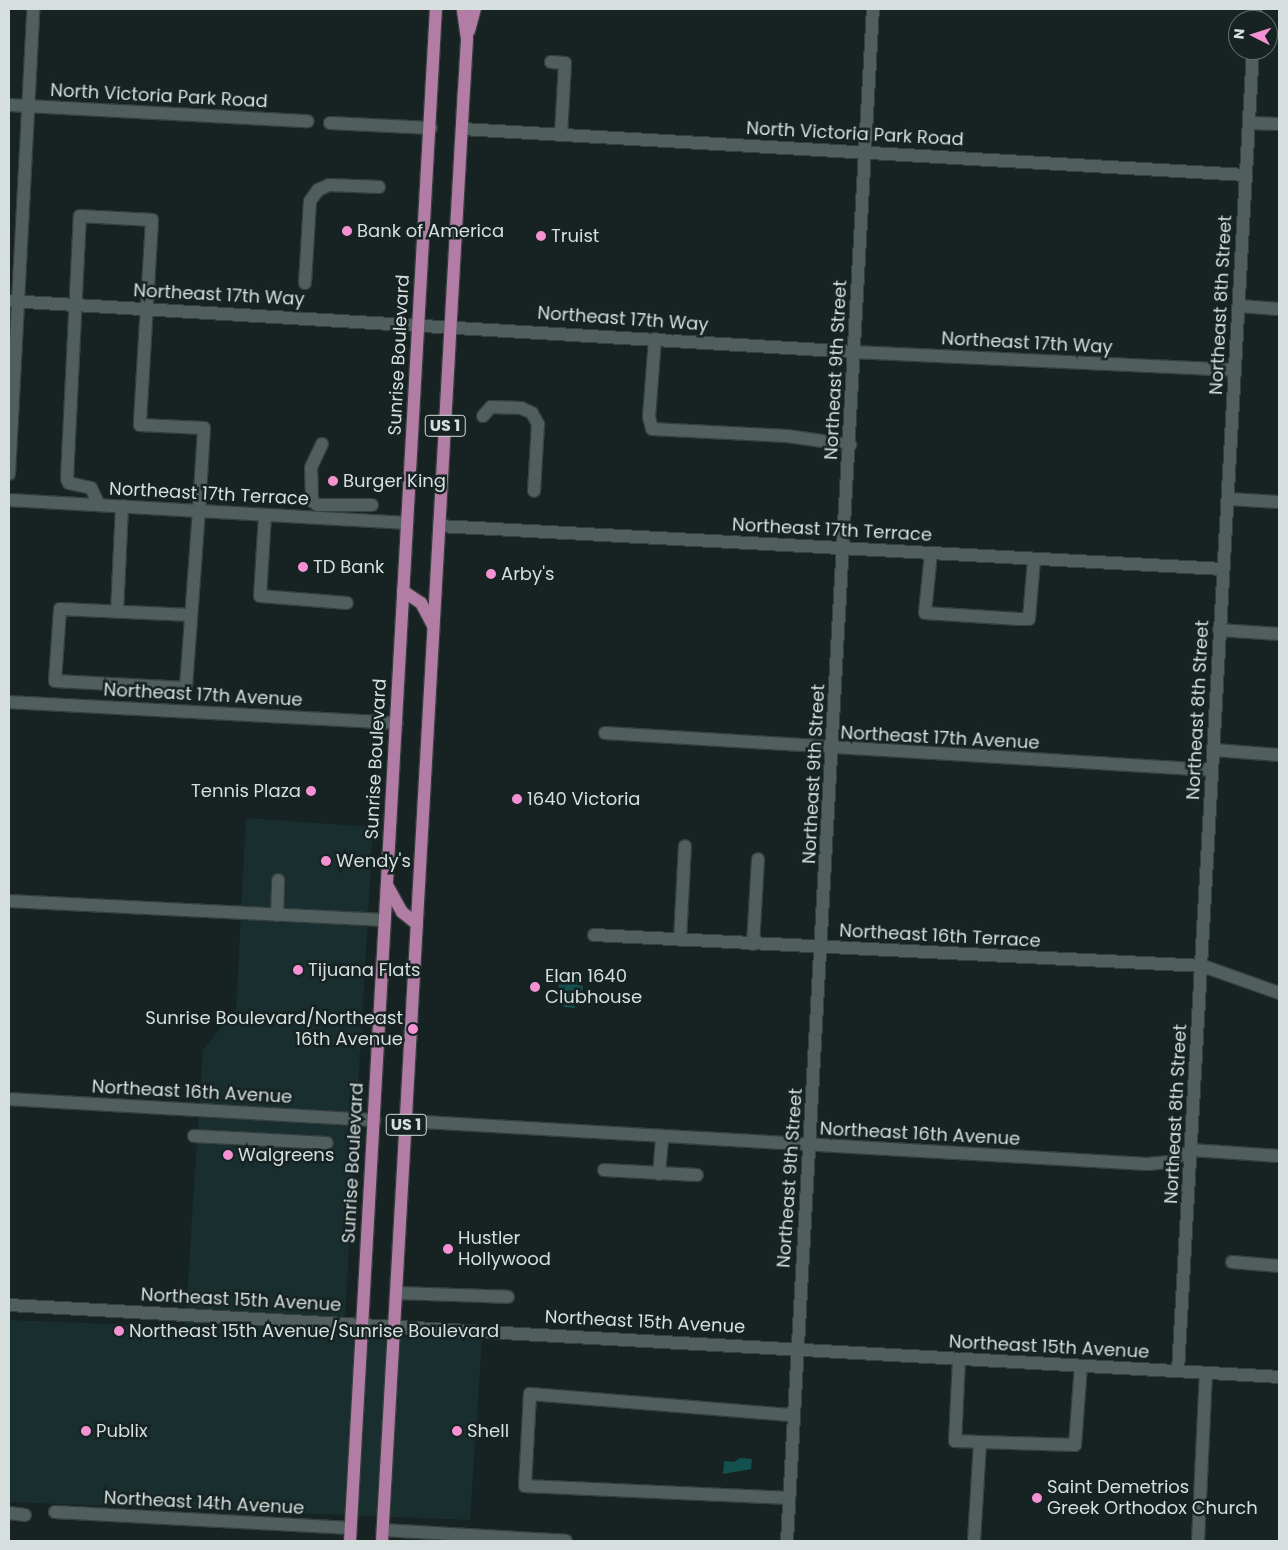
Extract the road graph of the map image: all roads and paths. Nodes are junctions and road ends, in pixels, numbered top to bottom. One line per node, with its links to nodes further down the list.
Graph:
1 (33, 9): 10 (street)
2 (436, 9): 15 (main road, Sunrise Boulevard / US 1)
3 (464, 9): 6 (main road, US 1)
4 (475, 9): 6 (main road)
5 (873, 9): 18 (street, Northeast 9th Street)
6 (467, 38): 16 (main road, US 1)
7 (1252, 60): 12 (street, Northeast 8th Street)
8 (552, 62): 17 (street)
9 (9, 105): 10 (street, North Victoria Park Road)
10 (27, 106): 11 (street, North Victoria Park Road); 22 (street)
11 (308, 121)
12 (1249, 122): 14 (street); 19 (street, Northeast 8th Street)
13 (330, 123): 15 (street)
14 (1279, 124)
15 (430, 128): 27 (main road, Sunrise Boulevard / US 1)
16 (462, 129): 17 (street, North Victoria Park Road); 28 (main road, US 1)
17 (561, 134): 18 (street, North Victoria Park Road)
18 (867, 152): 19 (street, North Victoria Park Road); 30 (street, Northeast 9th Street)
19 (1245, 175): 24 (street, Northeast 8th Street)
20 (379, 187): 21 (street)
21 (305, 283)
22 (13, 302): 23 (street, Northeast 17th Way); 35 (street)
23 (76, 306): 25 (street, Northeast 17th Way); 25 (street); 40 (street)
24 (1239, 306): 26 (street); 31 (street, Northeast 8th Street)
25 (147, 309): 27 (street, Northeast 17th Way); 43 (street)
26 (1279, 309)
27 (418, 324): 28 (street, Northeast 17th Way); 45 (main road, Sunrise Boulevard / US 1)
28 (451, 326): 29 (street, Northeast 17th Way); 46 (main road, US 1)
29 (655, 339): 30 (street, Northeast 17th Way); 34 (street)
30 (854, 352): 31 (street, Northeast 17th Way); 34 (street, Northeast 9th Street)
31 (1235, 370): 37 (street, Northeast 8th Street)
32 (483, 416): 36 (street)
33 (322, 444): 41 (street)
34 (850, 445): 47 (street, Northeast 9th Street)
35 (9, 474)
36 (534, 491)
37 (1228, 499): 39 (street); 50 (street, Northeast 8th Street)
38 (9, 500): 40 (street, Northeast 17th Terrace)
39 (1279, 502)
40 (99, 505): 42 (street, Northeast 17th Terrace)
41 (372, 505)
42 (122, 506): 43 (street, Northeast 17th Terrace); 53 (street)
43 (199, 510): 44 (street, Northeast 17th Terrace); 54 (street)
44 (265, 515): 45 (street, Northeast 17th Terrace); 52 (street)
45 (407, 523): 51 (main road, Sunrise Boulevard / US 1)
46 (440, 526): 47 (street, Northeast 17th Terrace); 55 (main road, US 1)
47 (844, 548): 48 (street, Northeast 17th Terrace); 61 (street, Northeast 9th Street)
48 (931, 553): 49 (street, Northeast 17th Terrace); 49 (street)
49 (1034, 559): 50 (street, Northeast 17th Terrace)
50 (1223, 569): 56 (street, Northeast 8th Street)
51 (403, 591): 55 (main road); 59 (main road, Sunrise Boulevard / US 1)
52 (347, 603)
53 (117, 612): 54 (street); 54 (street)
54 (192, 616)
55 (434, 628): 72 (main road, US 1)
56 (1219, 630): 57 (street); 62 (street, Northeast 8th Street)
57 (1279, 634)
58 (9, 702): 59 (street, Northeast 17th Avenue)
59 (396, 723): 68 (main road, Sunrise Boulevard / US 1)
60 (605, 733): 61 (street, Northeast 17th Avenue)
61 (833, 749): 64 (street, Northeast 17th Avenue); 76 (street, Northeast 9th Street)
62 (1214, 750): 63 (street); 64 (street, Northeast 8th Street)
63 (1279, 755)
64 (1212, 770): 77 (street, Northeast 8th Street)
65 (685, 846): 74 (street)
66 (758, 859): 75 (street)
67 (278, 880): 70 (street)
68 (387, 885): 71 (main road, Sunrise Boulevard / US 1); 72 (main road)
69 (9, 901): 70 (street)
70 (277, 915): 71 (street)
71 (385, 920): 80 (main road, Sunrise Boulevard / US 1)
72 (417, 924): 81 (main road, US 1)
73 (594, 935): 74 (street, Northeast 16th Terrace)
74 (680, 940): 75 (street, Northeast 16th Terrace)
75 (753, 944): 76 (street, Northeast 16th Terrace)
76 (822, 948): 77 (street, Northeast 16th Terrace); 85 (street, Northeast 9th Street)
77 (1202, 966): 78 (street, Northeast 16th Terrace); 86 (street, Northeast 8th Street)
78 (1279, 994)
79 (9, 1098): 80 (street, Northeast 16th Avenue)
80 (374, 1120): 96 (main road, Sunrise Boulevard / US 1)
81 (406, 1121): 83 (street, Northeast 16th Avenue); 93 (main road, US 1)
82 (194, 1136): 84 (street)
83 (662, 1137): 85 (street, Northeast 16th Avenue); 89 (street)
84 (328, 1143)
85 (811, 1146): 86 (street, Northeast 16th Avenue); 98 (street, Northeast 9th Street)
86 (1192, 1150): 87 (street); 101 (street, Northeast 8th Street)
87 (1279, 1156)
88 (604, 1170): 89 (street)
89 (659, 1174): 90 (street)
90 (696, 1175)
91 (1232, 1262): 92 (street)
92 (1279, 1266)
93 (396, 1293): 94 (street); 97 (main road, US 1)
94 (508, 1297)
95 (9, 1305): 96 (street, Northeast 15th Avenue)
96 (362, 1324): 97 (street, Northeast 15th Avenue); 110 (main road, Sunrise Boulevard / US 1)
97 (394, 1326): 98 (street, Northeast 15th Avenue); 111 (main road, US 1)
98 (796, 1349): 99 (street, Northeast 15th Avenue); 104 (street, Northeast 9th Street)
99 (959, 1360): 100 (street, Northeast 15th Avenue); 105 (street)
100 (1081, 1366): 101 (street, Northeast 15th Avenue); 105 (street)
101 (1178, 1371): 102 (street, Northeast 15th Avenue)
102 (1206, 1373): 103 (street, Northeast 15th Avenue); 115 (street)
103 (1279, 1377)
104 (793, 1415): 106 (street, Northeast 9th Street); 106 (street)
105 (980, 1442): 114 (street)
106 (789, 1498): 113 (street, Northeast 9th Street)
107 (55, 1512): 110 (street, Northeast 14th Avenue)
108 (9, 1513): 109 (street)
109 (25, 1515)
110 (350, 1535)
111 (382, 1536): 112 (street)
112 (566, 1541)
113 (787, 1541)
114 (974, 1541)
115 (1198, 1541)

